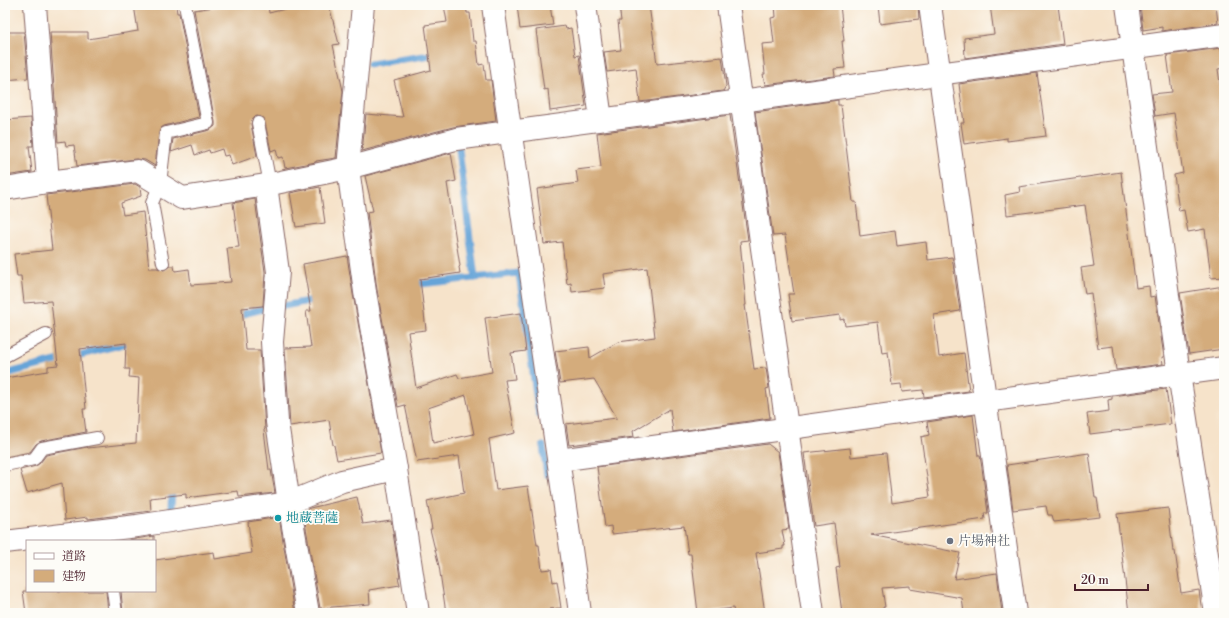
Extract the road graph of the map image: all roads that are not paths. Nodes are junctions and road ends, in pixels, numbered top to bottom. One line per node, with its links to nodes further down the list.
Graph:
1 (35, 5): 17 (street)
2 (186, 5): 18 (lane)
3 (363, 5): 16 (street)
4 (493, 5): 15 (street)
5 (585, 5): 13 (street)
6 (728, 5): 12 (street)
7 (930, 5): 11 (street)
8 (1127, 5): 10 (street)
9 (1224, 35): 10 (street)
10 (1133, 47): 11 (street); 25 (street)
11 (940, 74): 12 (street); 26 (street)
12 (741, 101): 13 (street); 27 (street)
13 (601, 120): 15 (street)
14 (258, 124): 19 (lane)
15 (510, 132): 16 (street); 29 (street)
16 (348, 168): 19 (street); 31 (street)
17 (48, 182): 18 (street); 20 (street)
18 (160, 184): 19 (street); 21 (lane)
19 (268, 184): 32 (street)
20 (5, 189)
21 (163, 263)
22 (46, 334): 23 (lane)
23 (5, 356)
24 (1224, 368): 25 (street)
25 (1179, 374): 26 (street); 44 (street)
26 (986, 401): 27 (street); 43 (street)
27 (788, 428): 29 (street); 42 (street)
28 (97, 438): 30 (lane)
29 (559, 460): 41 (street)
30 (5, 464)
31 (396, 469): 32 (street); 40 (street)
32 (288, 503): 33 (street); 39 (street)
33 (105, 536): 34 (street)
34 (38, 540)
35 (26, 541): 36 (street)
36 (5, 542)
37 (113, 592): 38 (lane)
38 (116, 613)
39 (308, 613)
40 (418, 613)
41 (580, 613)
42 (813, 613)
43 (1015, 613)
44 (1216, 613)

